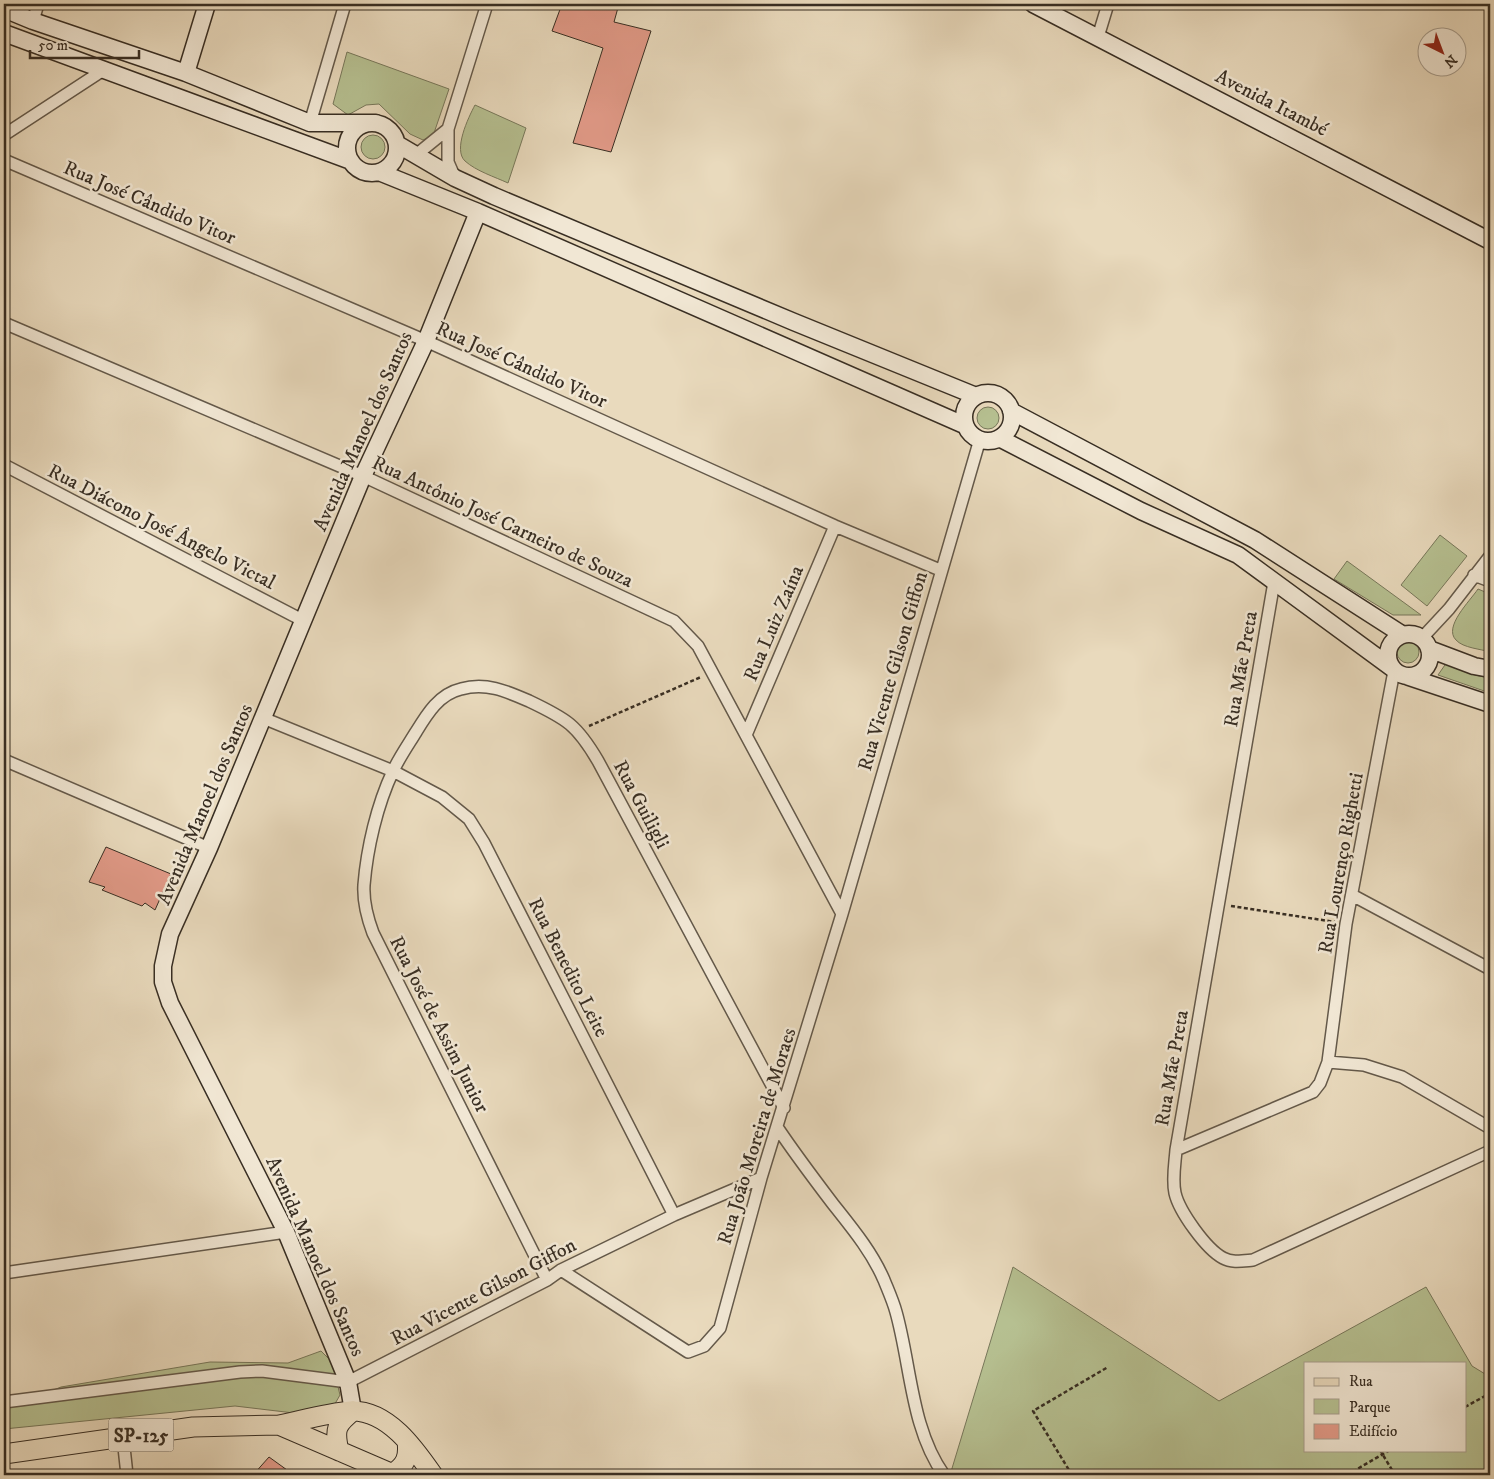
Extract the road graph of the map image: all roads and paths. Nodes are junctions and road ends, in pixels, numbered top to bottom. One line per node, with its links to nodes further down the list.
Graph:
1 (38, 4): 8 (street)
2 (207, 4): 12 (main road)
3 (345, 4): 13 (street)
4 (487, 4): 15 (street)
5 (1033, 4): 10 (main road, Avenida Itambé)
6 (1108, 4): 10 (street)
7 (4, 9): 8 (main road)
8 (33, 21): 12 (main road)
9 (4, 33): 11 (main road)
10 (1098, 37): 24 (main road, Avenida Itambé)
11 (105, 69): 16 (street); 20 (main road)
12 (186, 73): 13 (main road)
13 (310, 123): 14 (main road)
14 (376, 123): 17 (main road); 20 (main road)
15 (448, 130): 18 (street); 22 (street)
16 (4, 135)
17 (397, 144): 18 (main road); 21 (main road)
18 (416, 154): 22 (main road)
19 (4, 160): 26 (street, Rua José Cândido Vitor)
20 (351, 161): 21 (main road)
21 (379, 172): 23 (main road)
22 (455, 178): 27 (main road)
23 (478, 212): 26 (main road, Avenida Manoel dos Santos); 29 (main road)
24 (1490, 240)
25 (4, 323): 33 (street, Rua Antônio José Carneiro de Souza)
26 (426, 341): 33 (main road, Avenida Manoel dos Santos); 34 (street, Rua José Cândido Vitor)
27 (976, 396): 28 (main road); 29 (main road)
28 (1011, 411): 30 (main road); 41 (main road)
29 (964, 424): 31 (main road)
30 (999, 438): 31 (main road); 39 (main road)
31 (980, 439): 36 (street, Rua Vicente Gilson Giffon)
32 (4, 465): 40 (street, Rua Diácono José Ângelo Victal)
33 (363, 476): 40 (main road, Avenida Manoel dos Santos); 44 (street, Rua Antônio José Carneiro de Souza)
34 (835, 526): 36 (street, Rua José Cândido Vitor); 49 (street, Rua Luiz Zaína)
35 (1490, 556): 37 (street)
36 (940, 570): 55 (street, Rua Vicente Gilson Giffon)
37 (1474, 575): 38 (street); 42 (street)
38 (1490, 581)
39 (1274, 582): 45 (main road); 54 (street, Rua Mãe Preta)
40 (304, 621): 47 (main road, Avenida Manoel dos Santos)
41 (1403, 635): 42 (main road); 45 (main road)
42 (1426, 644): 43 (main road); 45 (main road)
43 (1490, 670)
44 (712, 672): 48 (path); 49 (street, Rua Antônio José Carneiro de Souza)
45 (1397, 672): 46 (main road); 53 (street, Rua Lourenço Righetti)
46 (1490, 704)
47 (263, 718): 51 (street, Rua Benedito Leite); 52 (main road, Avenida Manoel dos Santos)
48 (578, 731): 51 (street, Rua Guiligli); 59 (street, Rua Guiligli)
49 (746, 735): 55 (street, Rua Antônio José Carneiro de Souza)
50 (4, 760): 52 (street)
51 (392, 771): 65 (street, Rua Benedito Leite); 69 (street, Rua José de Assim Junior)
52 (209, 848): 66 (main road, Avenida Manoel dos Santos)
53 (1352, 895): 56 (street, Rua Lourenço Righetti); 57 (street)
54 (1219, 904): 56 (path); 62 (street, Rua Mãe Preta)
55 (842, 914): 59 (street, Rua João Moreira de Moraes)
56 (1346, 924): 58 (street, Rua Lourenço Righetti)
57 (1490, 969)
58 (1328, 1062): 61 (street); 62 (street, Rua Lourenço Righetti)
59 (784, 1108): 60 (street, Rua João Moreira de Moraes)
60 (777, 1127): 64 (street, Rua João Moreira de Moraes); 86 (street)
61 (1490, 1128)
62 (1176, 1150): 63 (street, Rua Mãe Preta)
63 (1490, 1151)
64 (762, 1178): 65 (street, Rua Vicente Gilson Giffon); 67 (street, Rua João Moreira de Moraes)
65 (674, 1214): 67 (street, Rua Vicente Gilson Giffon)
66 (286, 1232): 68 (street); 71 (main road, Avenida Manoel dos Santos)
67 (561, 1270): 69 (street, Rua Vicente Gilson Giffon)
68 (4, 1273)
69 (547, 1280): 71 (street, Rua Vicente Gilson Giffon)
70 (1108, 1367): 87 (path)
71 (348, 1382): 72 (street); 75 (main road, Avenida Manoel dos Santos)
72 (4, 1402)
73 (1466, 1406): 74 (path)
74 (1490, 1406)
75 (353, 1411): 76 (main road); 78 (main road); 79 (main road)
76 (279, 1425): 77 (main road, SP-125); 79 (main road, SP-125)
77 (123, 1438): 81 (main road, SP-125); 83 (street)
78 (407, 1441): 84 (main road); 85 (main road)
79 (339, 1451): 84 (main road, SP-125)
80 (1386, 1452): 82 (path)
81 (4, 1454)
82 (1383, 1454): 88 (path); 89 (path)
83 (127, 1475)
84 (393, 1475)
85 (434, 1475)
86 (944, 1475)
87 (1072, 1475)
88 (1347, 1475)
89 (1395, 1475)

